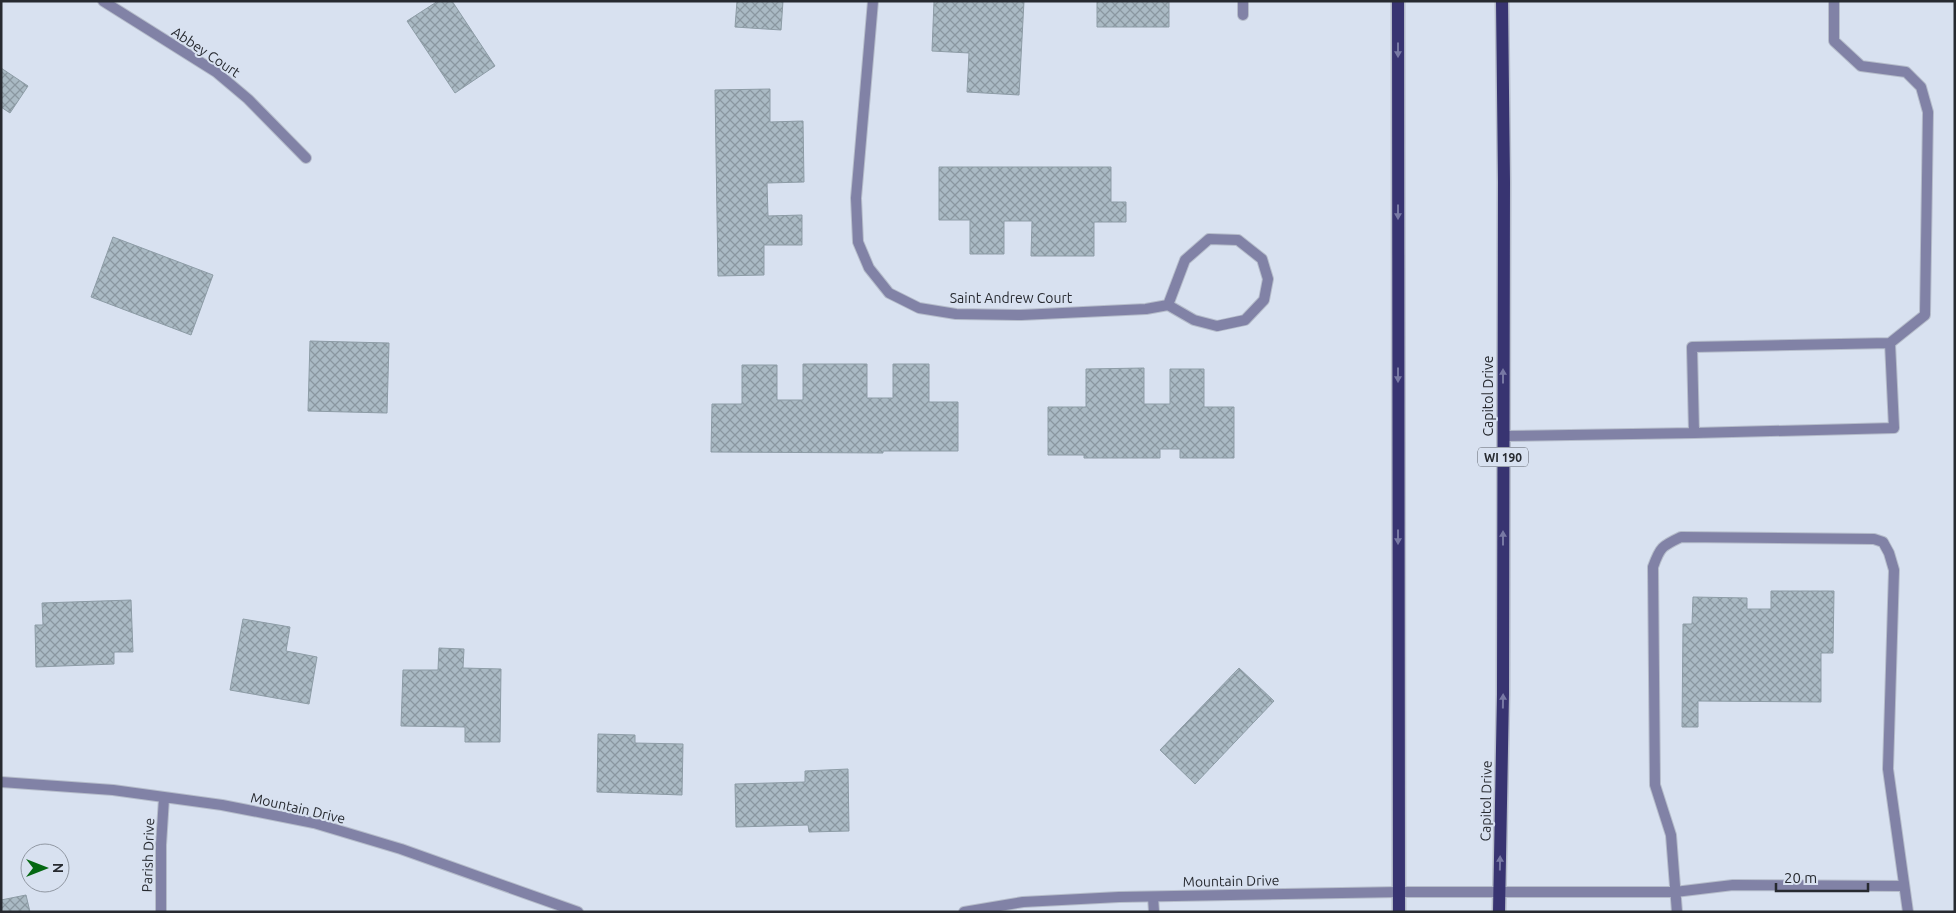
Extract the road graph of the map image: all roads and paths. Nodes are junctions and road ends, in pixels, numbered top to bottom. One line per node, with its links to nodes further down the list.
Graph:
1 (103, 1): 8 (street, Abbey Court)
2 (873, 1): 9 (street, Saint Andrew Court)
3 (1243, 1): 7 (street)
4 (1398, 1): 16 (main road, one-way to 16)
5 (1502, 1): 12 (main road, Capitol Drive / WI 190, one-way to 5)
6 (1834, 1): 10 (street)
7 (1243, 15)
8 (306, 158)
9 (1168, 305): 9 (street)
10 (1890, 343): 11 (street); 11 (street)
11 (1694, 433): 12 (street)
12 (1503, 436): 17 (main road, Capitol Drive / WI 190, one-way to 12)
13 (1, 782): 14 (street, Mountain Drive)
14 (164, 798): 20 (street, Mountain Drive); 21 (street, Parish Drive)
15 (1904, 886): 18 (street, Mountain Drive); 18 (street); 27 (street)
16 (1399, 892): 17 (street, Mountain Drive); 19 (street, Mountain Drive); 24 (main road)
17 (1499, 892): 18 (street, Mountain Drive); 25 (main road, Capitol Drive / WI 190)
18 (1675, 892): 26 (street)
19 (1153, 896): 22 (street, Mountain Drive); 23 (street)
20 (576, 911)
21 (161, 912)
22 (964, 912)
23 (1154, 912)
24 (1398, 912)
25 (1499, 912)
26 (1677, 912)
27 (1908, 912)

